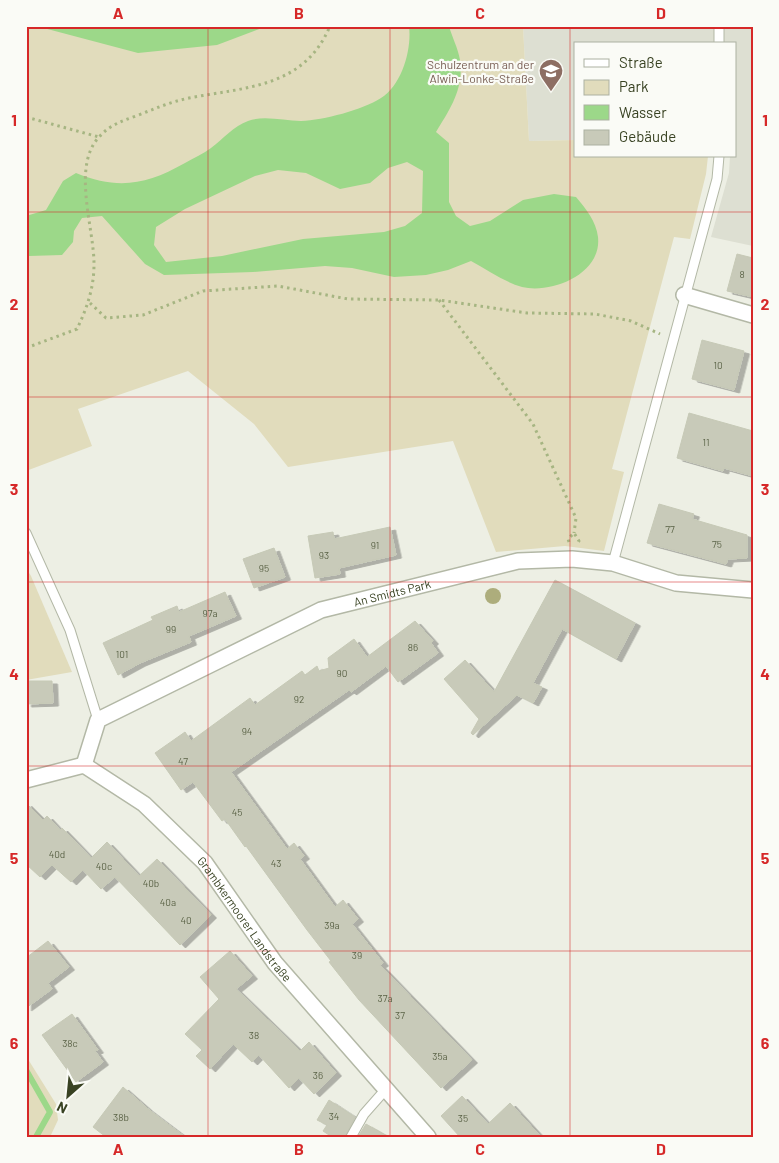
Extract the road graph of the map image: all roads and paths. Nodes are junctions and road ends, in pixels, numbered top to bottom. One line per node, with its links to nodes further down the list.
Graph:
1 (330, 26): 5 (path)
2 (719, 26): 3 (lane)
3 (719, 42)
4 (26, 117): 5 (path)
5 (99, 136): 9 (path)
6 (719, 158): 7 (lane)
7 (684, 295): 10 (street); 11 (lane)
8 (439, 300): 9 (path); 11 (path); 14 (path)
9 (90, 304): 12 (path)
10 (753, 315)
11 (672, 338): 15 (lane)
12 (26, 348)
13 (26, 533): 17 (lane)
14 (574, 533)
15 (613, 563): 16 (street, An Smidts Park); 17 (street, An Smidts Park)
16 (753, 590)
17 (98, 720): 18 (street)
18 (84, 765): 19 (street); 20 (street, Grambkermoorer Landstraße)
19 (26, 780)
20 (386, 1089): 21 (lane); 22 (street, Grambkermoorer Landstraße)
21 (351, 1137)
22 (428, 1137)

